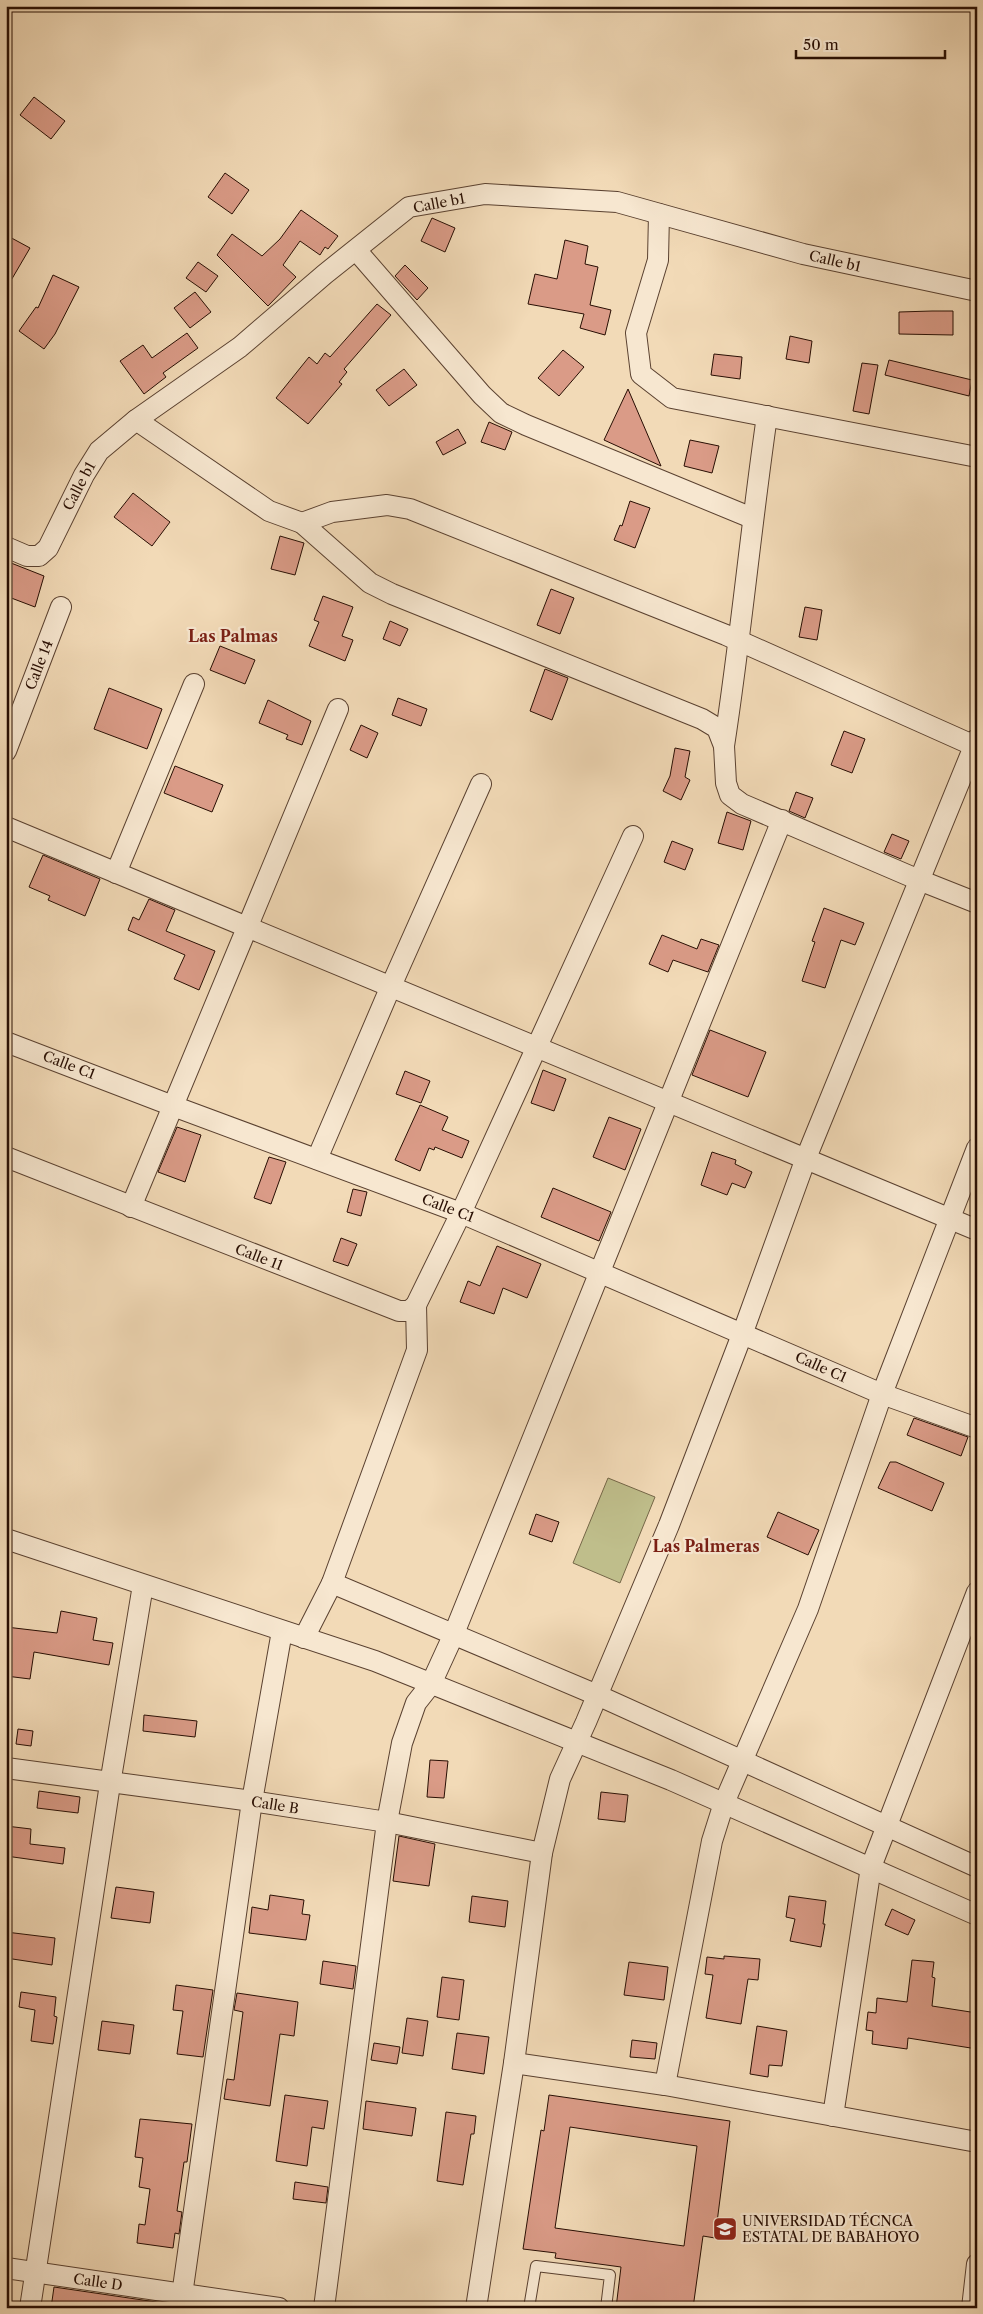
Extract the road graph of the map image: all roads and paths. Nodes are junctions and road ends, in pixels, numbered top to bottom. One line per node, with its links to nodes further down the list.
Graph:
1 (659, 214): 2 (street, Calle b1); 3 (street, Calle b1); 4 (street)
2 (356, 250): 5 (street, Calle b1); 7 (street)
3 (977, 291)
4 (767, 416): 6 (street); 7 (street)
5 (136, 420): 8 (street); 9 (street, Calle b1)
6 (977, 457)
7 (752, 518): 11 (street)
8 (302, 523): 11 (street); 15 (street)
9 (6, 547)
10 (62, 607): 16 (street, Calle 14)
11 (740, 642): 14 (street); 15 (street)
12 (194, 684): 21 (street)
13 (338, 709): 24 (street)
14 (976, 744): 22 (street)
15 (724, 746): 18 (street)
16 (6, 751)
17 (481, 784): 25 (street)
18 (782, 820): 22 (street); 28 (street)
19 (6, 827): 21 (street)
20 (633, 836): 27 (street)
21 (116, 873): 24 (street)
22 (918, 880): 23 (street); 32 (street)
23 (977, 903)
24 (246, 927): 25 (street); 29 (street)
25 (391, 986): 27 (street); 33 (street)
26 (6, 1042): 29 (street, Calle C1)
27 (538, 1046): 28 (street); 35 (street)
28 (668, 1102): 32 (street); 38 (street)
29 (173, 1106): 33 (street, Calle C1); 34 (street)
30 (977, 1148): 36 (street)
31 (6, 1157): 34 (street, Calle 11)
32 (806, 1158): 36 (street); 40 (street)
33 (317, 1159): 35 (street, Calle C1)
34 (132, 1207): 39 (street, Calle 11)
35 (461, 1213): 38 (street, Calle C1); 39 (street)
36 (948, 1219): 37 (street); 41 (street)
37 (977, 1230)
38 (600, 1273): 40 (street, Calle C1); 48 (street)
39 (416, 1305): 44 (street)
40 (743, 1332): 41 (street, Calle C1); 51 (street)
41 (882, 1394): 42 (street, Calle C1); 53 (street)
42 (977, 1428)
43 (6, 1538): 45 (street)
44 (332, 1583): 48 (street); 49 (street)
45 (144, 1585): 47 (street); 55 (street)
46 (977, 1592): 59 (street)
47 (282, 1630): 49 (street); 56 (street)
48 (454, 1636): 50 (street); 51 (street)
49 (304, 1638): 50 (street)
50 (431, 1684): 52 (street); 58 (street)
51 (597, 1695): 52 (street); 53 (street)
52 (576, 1742): 57 (street); 60 (street)
53 (742, 1762): 57 (street); 59 (street)
54 (6, 1768): 55 (street, Calle B)
55 (110, 1784): 56 (street, Calle B); 70 (street)
56 (252, 1802): 58 (street, Calle B); 71 (street)
57 (724, 1804): 62 (street); 65 (street)
58 (387, 1822): 60 (street, Calle B); 74 (street)
59 (886, 1826): 61 (street); 62 (street)
60 (542, 1853): 64 (street)
61 (977, 1866)
62 (871, 1867): 63 (street); 66 (street)
63 (977, 1915)
64 (514, 2063): 65 (street); 75 (street)
65 (664, 2085): 66 (street)
66 (833, 2116): 67 (street)
67 (977, 2142)
68 (977, 2264): 78 (street)
69 (6, 2268): 70 (street, Calle D)
70 (35, 2273): 71 (street, Calle D); 72 (street)
71 (182, 2295): 73 (street, Calle D)
72 (30, 2308)
73 (279, 2308)
74 (324, 2308)
75 (476, 2308)
76 (529, 2308): 77 (lane)
77 (606, 2308)
78 (972, 2308)

